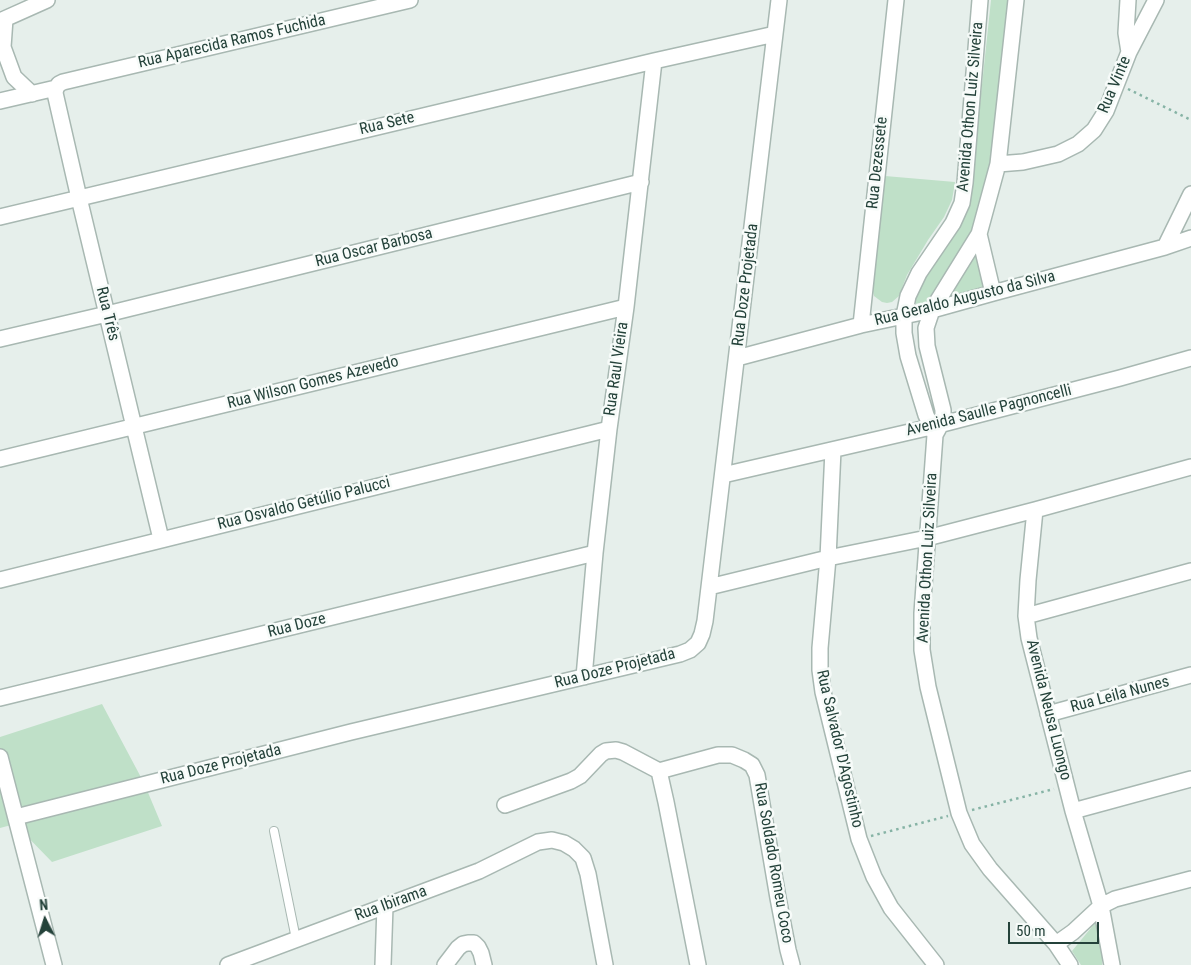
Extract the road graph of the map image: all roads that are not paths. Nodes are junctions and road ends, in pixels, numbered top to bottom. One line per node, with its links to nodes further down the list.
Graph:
1 (47, 0): 9 (street)
2 (410, 0): 13 (street, Rua Aparecida Ramos Fuchida)
3 (780, 0): 10 (street, Rua Doze Projetada)
4 (896, 0): 29 (street, Rua Dezessete)
5 (980, 0): 28 (street, Avenida Othon Luiz Silveira)
6 (1016, 0): 16 (street, Avenida Othon Luiz Silveira)
7 (1128, 0): 11 (street)
8 (1156, 0): 11 (street, Rua Vinte)
9 (3, 20): 14 (street)
10 (775, 34): 12 (street, Rua Sete); 31 (street, Rua Doze Projetada)
11 (1129, 52): 16 (street, Rua Vinte)
12 (654, 61): 17 (street, Rua Raul Vieira); 19 (street, Rua Sete)
13 (56, 88): 14 (street, Rua Aparecida Ramos Fuchida); 19 (street, Rua Três)
14 (32, 94): 15 (street, Rua Aparecida Ramos Fuchida)
15 (0, 101)
16 (998, 164): 21 (street, Avenida Othon Luiz Silveira)
17 (641, 182): 25 (street, Rua Raul Vieira); 27 (street, Rua Oscar Barbosa)
18 (1191, 194): 23 (street)
19 (79, 198): 20 (street, Rua Sete); 27 (street, Rua Três)
20 (0, 218)
21 (979, 234): 24 (street); 26 (street, Avenida Othon Luiz Silveira)
22 (1191, 238): 23 (street, Rua Geraldo Augusto da Silva)
23 (1165, 248): 24 (street, Rua Geraldo Augusto da Silva)
24 (993, 293): 26 (street, Rua Geraldo Augusto da Silva)
25 (626, 307): 33 (street, Rua Wilson Gomes Azevedo); 34 (street, Rua Raul Vieira)
26 (932, 310): 28 (street, Rua Geraldo Augusto da Silva); 35 (street, Avenida Othon Luiz Silveira)
27 (107, 314): 30 (street, Rua Oscar Barbosa); 33 (street, Rua Três)
28 (904, 316): 29 (street, Rua Geraldo Augusto da Silva); 35 (street, Avenida Othon Luiz Silveira)
29 (861, 325): 31 (street, Rua Geraldo Augusto da Silva)
30 (0, 339)
31 (737, 358): 39 (street, Rua Doze Projetada)
32 (1191, 358): 35 (street, Avenida Saulle Pagnoncelli)
33 (135, 427): 37 (street, Rua Wilson Gomes Azevedo); 42 (street, Rua Três)
34 (609, 429): 42 (street, Rua Osvaldo Getúlio Palucci); 43 (street, Rua Raul Vieira)
35 (936, 429): 36 (street, Avenida Saulle Pagnoncelli); 41 (street, Avenida Othon Luiz Silveira)
36 (833, 450): 39 (street, Avenida Saulle Pagnoncelli); 44 (street, Rua Salvador D'Agostinho)
37 (0, 459)
38 (1191, 467): 40 (street)
39 (723, 476): 47 (street, Rua Doze Projetada)
40 (1035, 510): 41 (street); 48 (street, Avenida Neusa Luongo)
41 (927, 538): 44 (street); 64 (street, Avenida Othon Luiz Silveira)
42 (161, 539): 46 (street, Rua Osvaldo Getúlio Palucci)
43 (595, 553): 50 (street, Rua Raul Vieira); 51 (street, Rua Doze)
44 (828, 558): 47 (street); 74 (street, Rua Salvador D'Agostinho)
45 (1191, 571): 48 (street)
46 (0, 580)
47 (709, 587): 50 (street, Rua Doze Projetada)
48 (1026, 616): 52 (street, Avenida Neusa Luongo)
49 (1191, 675): 52 (street, Rua Leila Nunes)
50 (584, 677): 58 (street, Rua Doze Projetada)
51 (0, 698)
52 (1048, 714): 57 (street, Avenida Neusa Luongo)
53 (0, 757): 58 (street)
54 (659, 771): 56 (street); 72 (street); 73 (street, Rua Soldado Romeu Coco)
55 (1191, 779): 57 (street)
56 (505, 805)
57 (1073, 811): 62 (street, Avenida Neusa Luongo)
58 (16, 817): 66 (street)
59 (274, 831): 63 (lane)
60 (1191, 879): 62 (street)
61 (385, 906): 63 (street, Rua Ibirama); 68 (street); 71 (street, Rua Ibirama)
62 (1101, 906): 64 (street); 76 (street, Avenida Neusa Luongo)
63 (296, 939): 65 (street, Rua Ibirama)
64 (1056, 944): 75 (street, Avenida Othon Luiz Silveira)
65 (249, 961): 67 (street, Rua Ibirama)
66 (54, 965)
67 (228, 965)
68 (383, 965)
69 (445, 965): 70 (street)
70 (484, 965)
71 (605, 965)
72 (698, 965)
73 (792, 965)
74 (936, 965)
75 (1070, 965)
76 (1112, 965)

